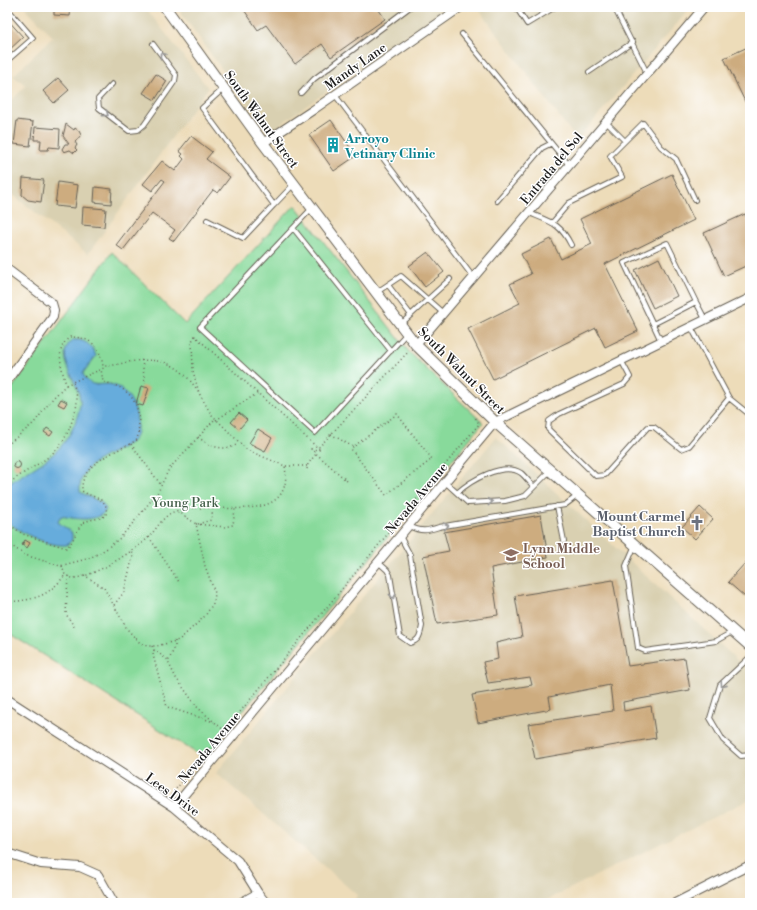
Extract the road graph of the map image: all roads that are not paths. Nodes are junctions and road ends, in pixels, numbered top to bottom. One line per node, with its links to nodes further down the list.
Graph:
1 (165, 7): 16 (street, South Walnut Street)
2 (410, 7): 17 (lane)
3 (460, 7): 18 (street, Mandy Lane)
4 (516, 7): 5 (lane)
5 (555, 7)
6 (614, 7): 10 (lane)
7 (704, 7): 14 (street, Entrada del Sol)
8 (7, 8): 12 (lane)
9 (462, 34): 22 (lane)
10 (633, 42): 13 (lane); 14 (lane)
11 (152, 44): 15 (lane, one-way to 11)
12 (10, 59)
13 (589, 72)
14 (648, 73): 19 (street, Entrada del Sol)
15 (112, 84)
16 (223, 89): 21 (street, South Walnut Street); 27 (lane)
17 (301, 93)
18 (335, 95): 21 (street, Mandy Lane); 35 (lane)
19 (606, 121): 20 (lane); 23 (street, Entrada del Sol)
20 (624, 140): 25 (lane); 31 (lane)
21 (263, 143): 24 (street, South Walnut Street)
22 (550, 144): 23 (lane); 26 (lane)
23 (569, 166): 29 (street, Entrada del Sol)
24 (294, 184): 27 (lane); 28 (street, South Walnut Street)
25 (695, 200)
26 (497, 201)
27 (274, 205): 30 (lane)
28 (312, 208): 32 (lane); 38 (street, South Walnut Street)
29 (529, 213): 31 (lane); 35 (street, Entrada del Sol)
30 (207, 220)
31 (552, 223): 33 (lane)
32 (293, 228): 51 (lane); 51 (lane)
33 (571, 245)
34 (7, 269): 53 (street)
35 (474, 278): 42 (street, Entrada del Sol)
36 (450, 279): 40 (lane)
37 (388, 285): 38 (lane); 40 (lane); 43 (lane)
38 (376, 292): 45 (street, South Walnut Street)
39 (750, 298): 44 (street, Nevada Avenue)
40 (428, 299): 42 (lane); 43 (lane)
41 (696, 302): 44 (lane); 46 (lane); 46 (lane)
42 (443, 313): 50 (street, Entrada del Sol)
43 (410, 315): 45 (lane)
44 (705, 320): 47 (street, Nevada Avenue)
45 (401, 324): 48 (street, South Walnut Street)
46 (653, 324): 49 (lane)
47 (690, 327): 49 (street, Nevada Avenue); 54 (lane)
48 (407, 333): 50 (street, South Walnut Street); 51 (lane)
49 (661, 341): 52 (street, Nevada Avenue)
50 (416, 344): 56 (street, South Walnut Street)
51 (391, 351)
52 (621, 360): 54 (lane); 56 (street, Nevada Avenue)
53 (7, 381)
54 (729, 398): 55 (lane)
55 (750, 415)
56 (495, 422): 57 (street, South Walnut Street); 58 (street, Nevada Avenue)
57 (550, 471): 59 (lane); 61 (street, South Walnut Street)
58 (445, 482): 60 (lane); 63 (street, Nevada Avenue)
59 (534, 487): 60 (lane, one-way to 59); 60 (lane)
60 (457, 493)
61 (578, 495): 62 (lane); 66 (street, South Walnut Street)
62 (557, 506): 63 (lane, one-way to 62); 65 (lane)
63 (408, 526): 64 (street, Nevada Avenue)
64 (400, 536): 67 (street, Nevada Avenue); 67 (lane, one-way to 64)
65 (564, 541)
66 (635, 545): 68 (street, South Walnut Street); 68 (lane)
67 (378, 562): 73 (street, Nevada Avenue)
68 (734, 631): 69 (street, South Walnut Street)
69 (748, 641)
70 (750, 657): 72 (lane, one-way to 72)
71 (7, 699): 73 (street, Lees Drive)
72 (750, 755)
73 (174, 807): 76 (street, Lees Drive)
74 (7, 853): 77 (street)
75 (750, 866): 80 (street)
76 (258, 893): 78 (street); 79 (street, Lees Drive)
77 (114, 903)
78 (240, 903)
79 (266, 903)
80 (675, 903)

